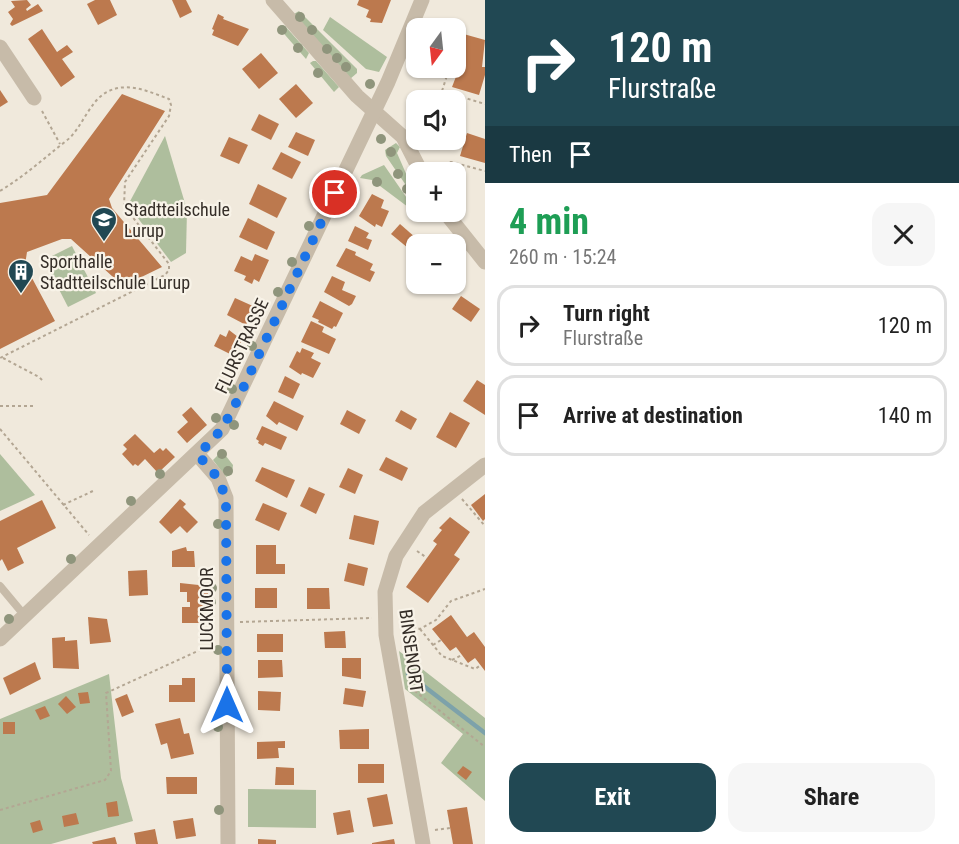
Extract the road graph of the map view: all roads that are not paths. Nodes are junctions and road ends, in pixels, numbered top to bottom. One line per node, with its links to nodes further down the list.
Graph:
1 (273, 0): 5 (street)
2 (422, 0): 5 (street, FLURSTRASSE)
3 (0, 46): 4 (street)
4 (37, 103)
5 (374, 111): 6 (street); 9 (street, FLURSTRASSE)
6 (420, 162)
7 (453, 222): 8 (street)
8 (485, 262)
9 (198, 455): 12 (street, FLURSTRASSE); 15 (street, LUCKMOOR)
10 (485, 465): 14 (street, BINSENORT)
11 (0, 586): 12 (lane)
12 (25, 616): 13 (street, FLURSTRASSE)
13 (0, 639)
14 (426, 838)
15 (228, 844)

